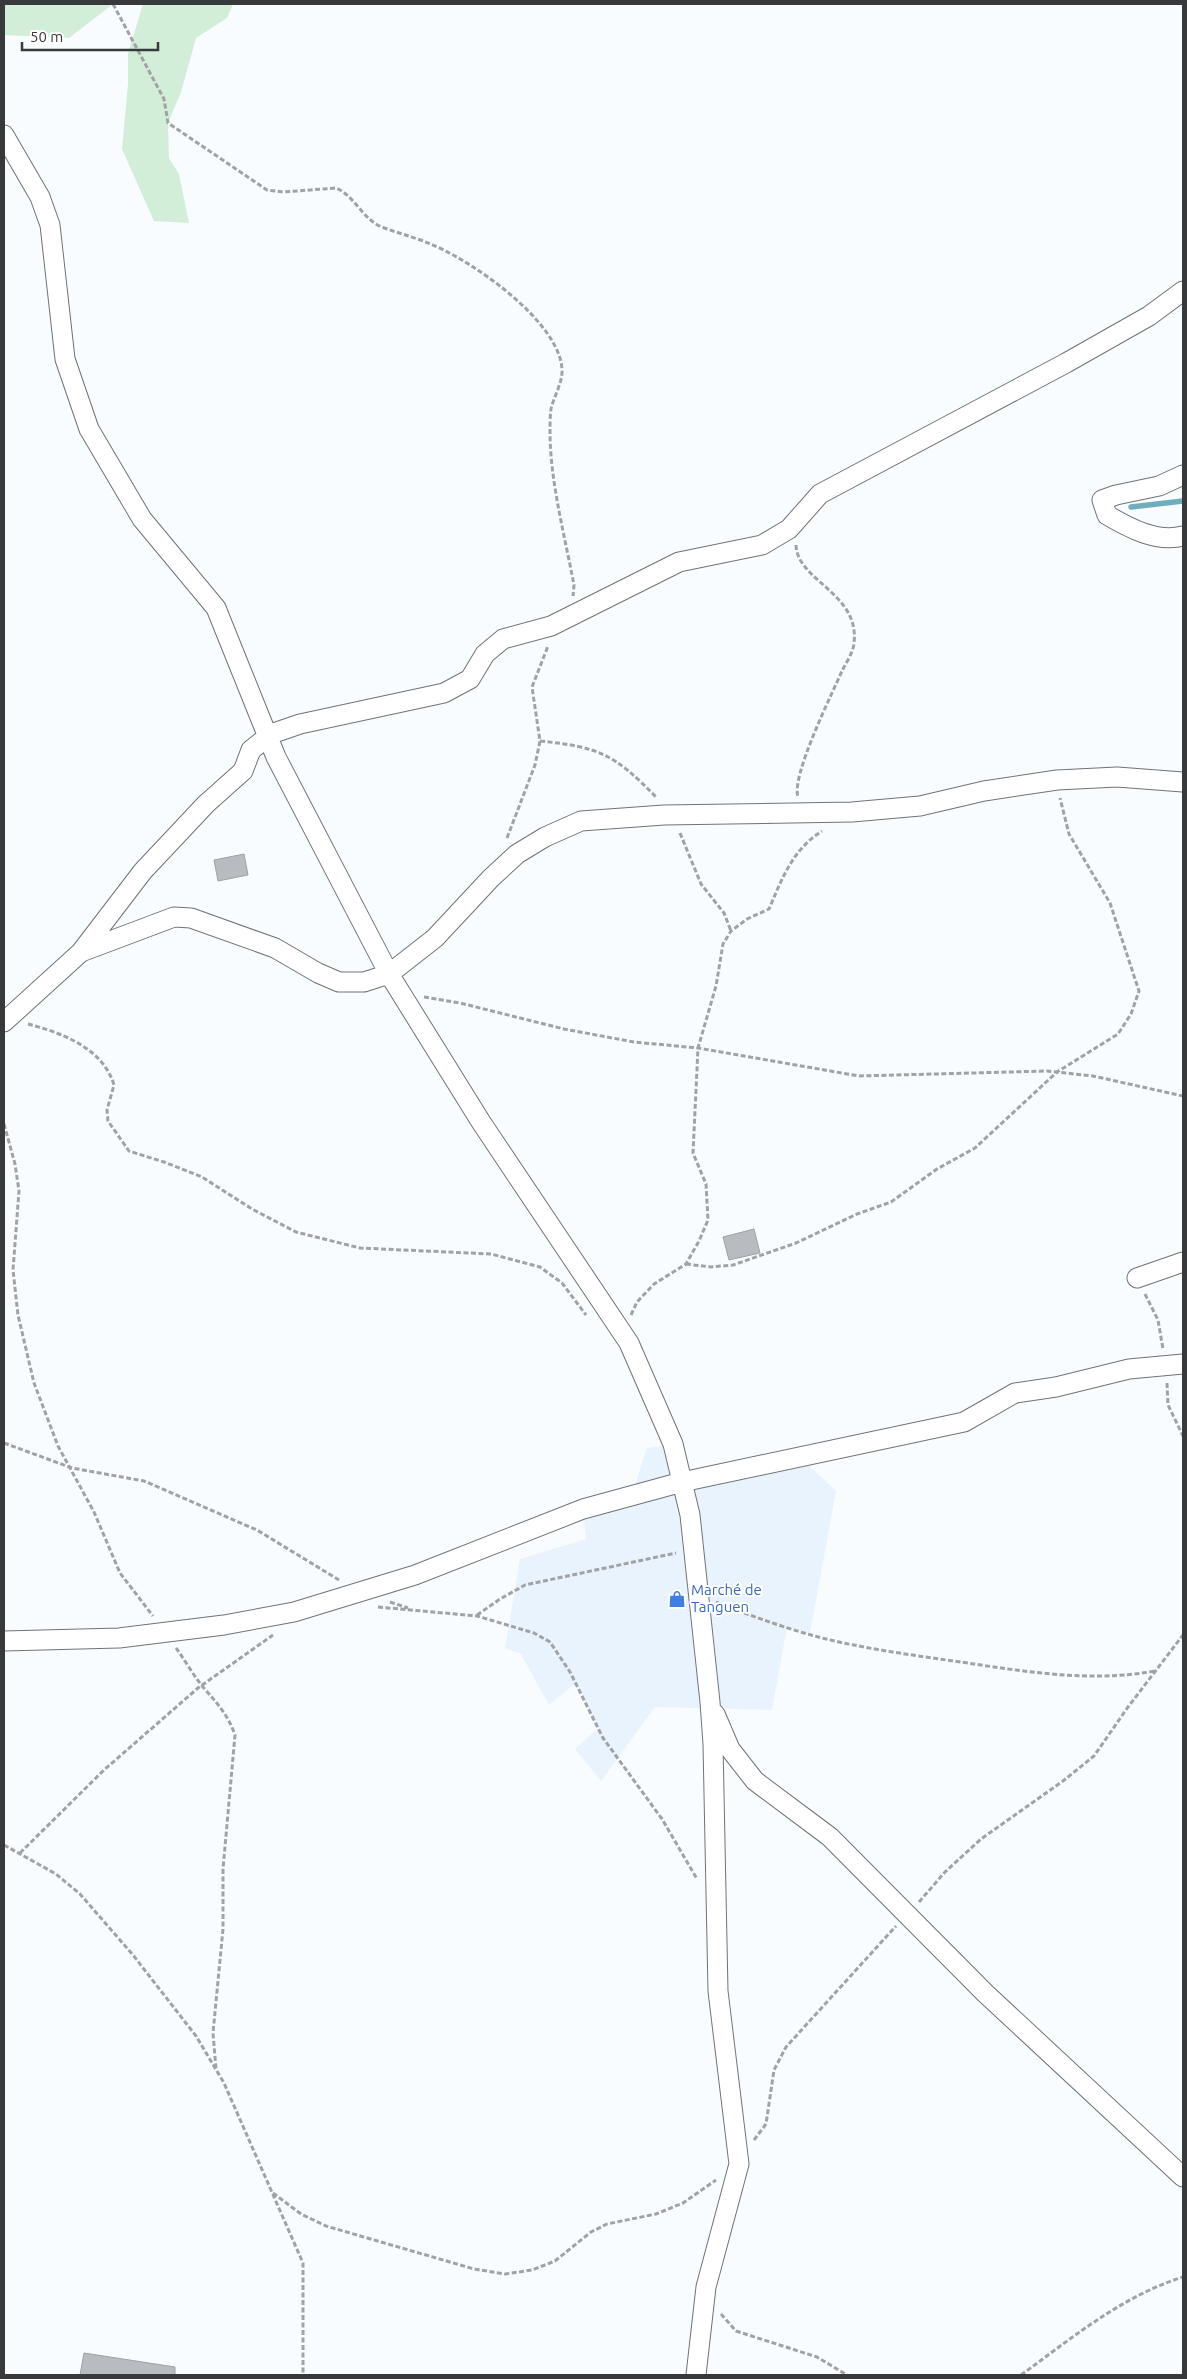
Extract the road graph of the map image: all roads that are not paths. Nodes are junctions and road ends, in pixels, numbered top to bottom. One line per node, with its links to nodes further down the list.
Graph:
1 (4, 135): 5 (street)
2 (1183, 291): 5 (street)
3 (1183, 475): 4 (street)
4 (1183, 536)
5 (267, 737): 7 (street); 8 (street)
6 (1183, 782): 8 (street)
7 (81, 952): 8 (street); 9 (street)
8 (389, 974): 13 (street)
9 (6, 1020)
10 (1183, 1262): 11 (street)
11 (1138, 1278)
12 (1183, 1364): 13 (street)
13 (682, 1482): 14 (street); 15 (street)
14 (4, 1641)
15 (710, 1702): 16 (street); 17 (street)
16 (1183, 2177)
17 (696, 2375)

